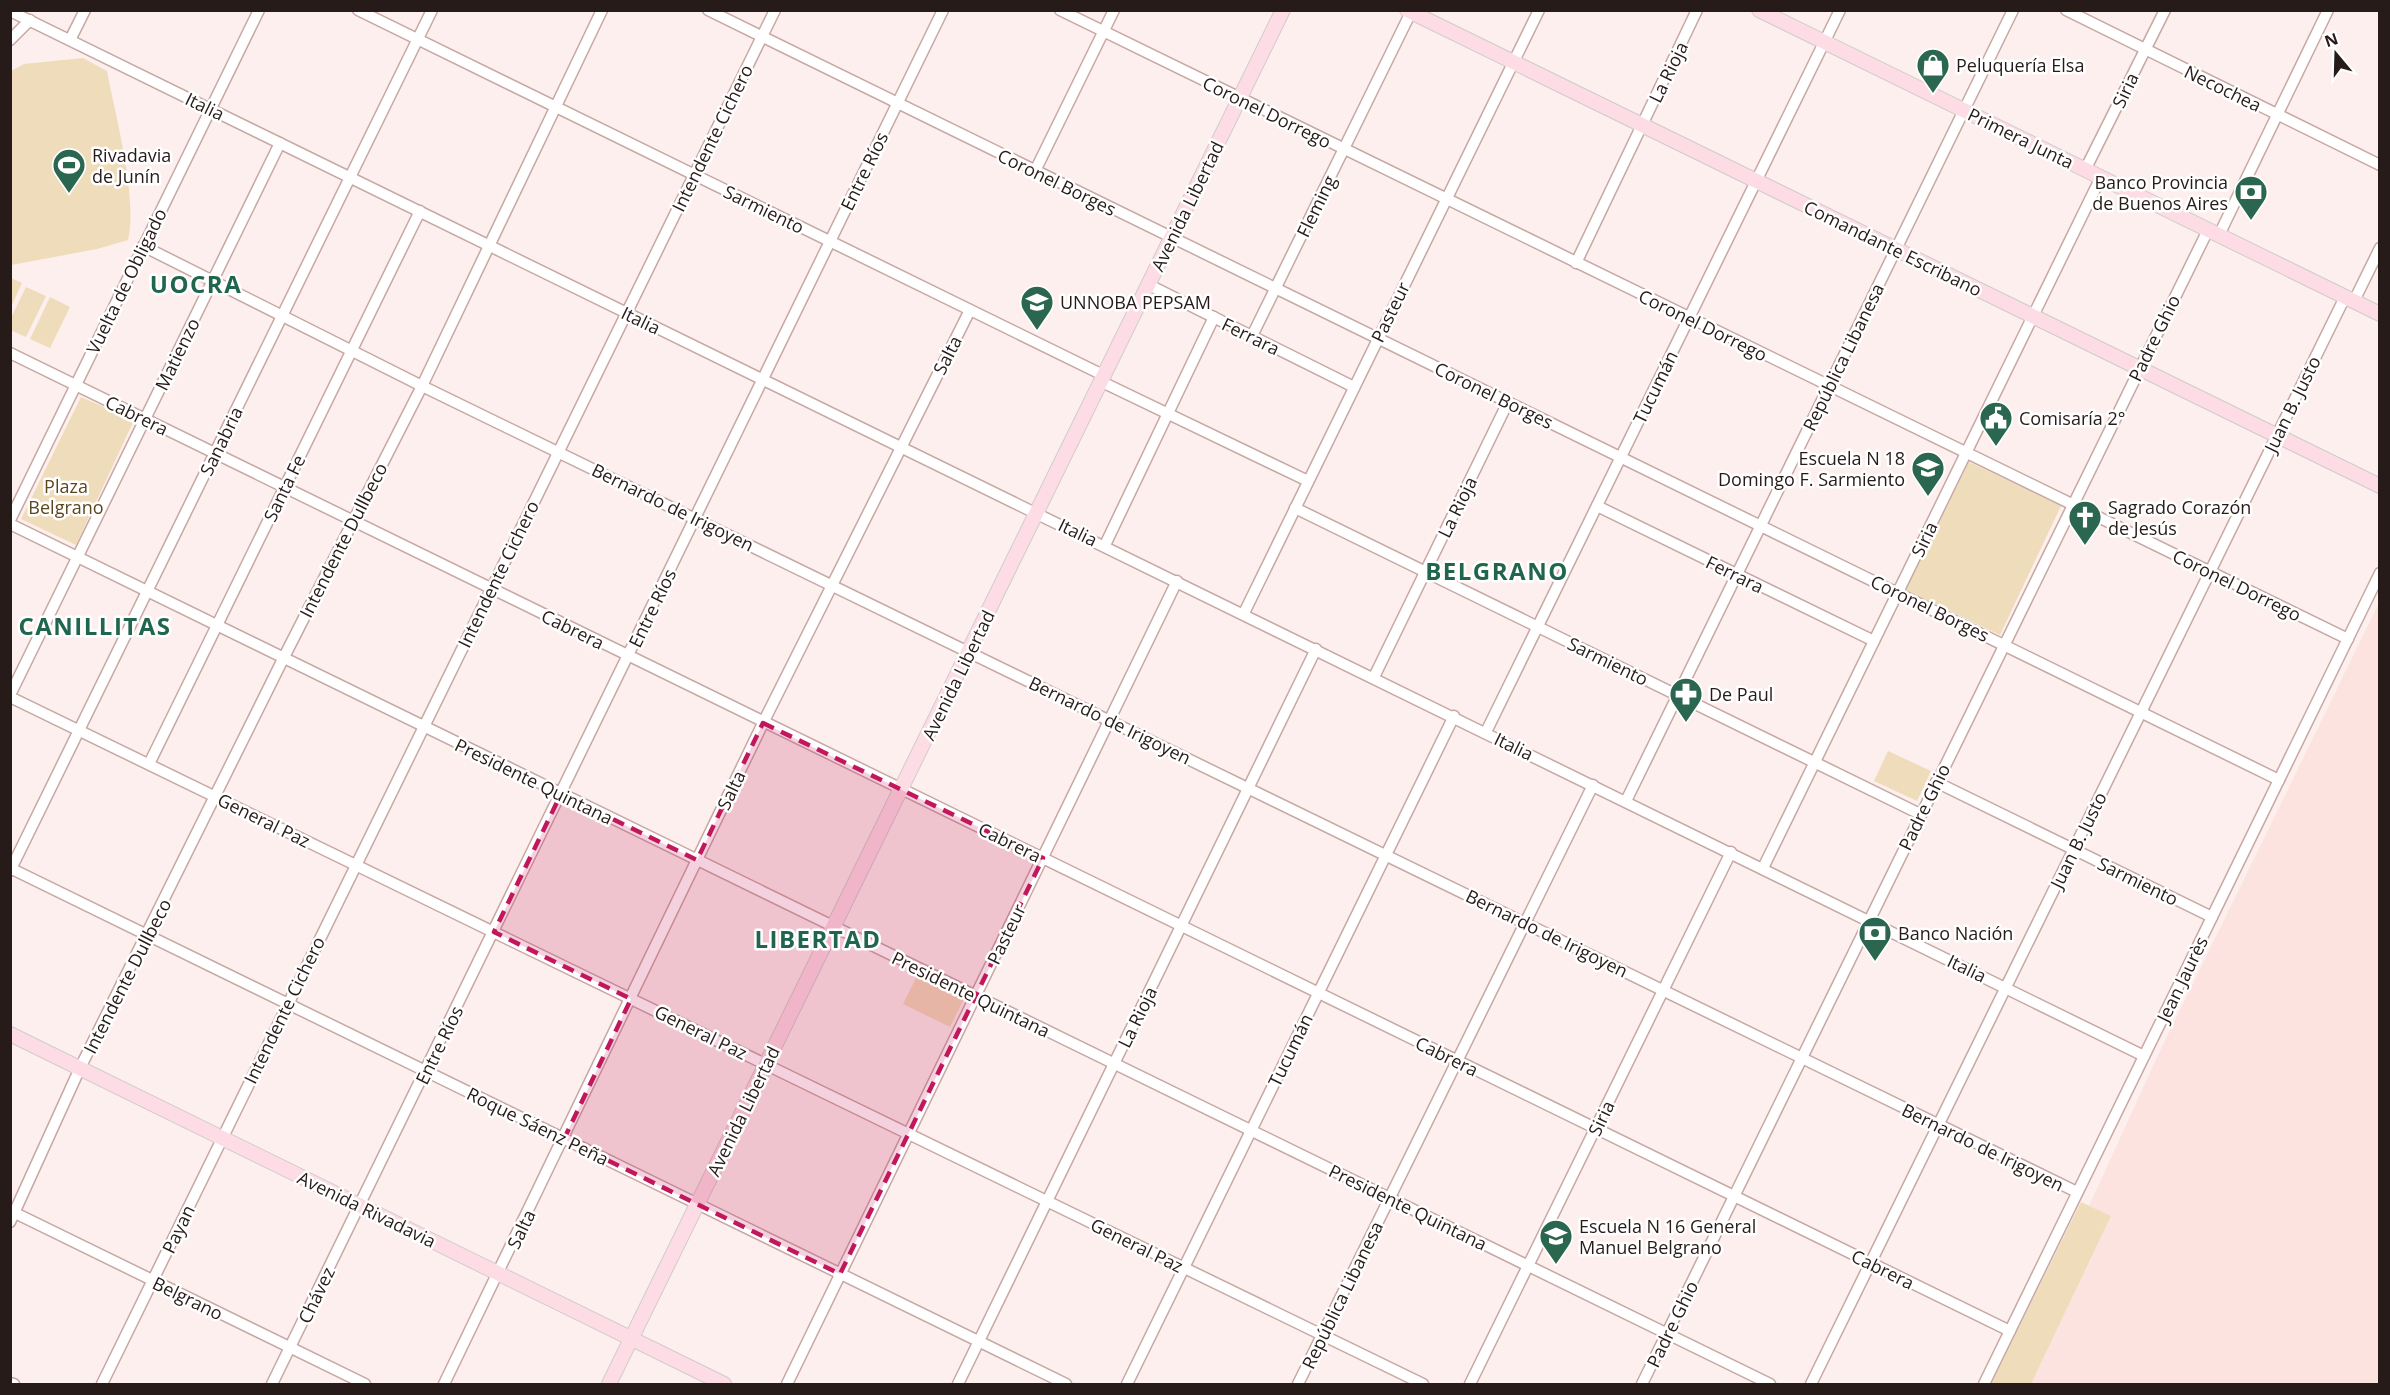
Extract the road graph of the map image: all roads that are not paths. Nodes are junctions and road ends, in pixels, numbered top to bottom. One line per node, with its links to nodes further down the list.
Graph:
1 (86, 10): 27 (street)
2 (259, 10): 34 (street, Vuelta de Obligado)
3 (358, 10): 25 (street, Sarmiento)
4 (432, 10): 25 (street, Sanabria)
5 (602, 10): 33 (street, Intendente Dullbeco)
6 (708, 10): 24 (street, Coronel Borges)
7 (775, 10): 24 (street, Intendente Cichero)
8 (943, 10): 32 (street, Entre Ríos)
9 (1060, 10): 23 (street, Coronel Dorrego)
10 (1114, 10): 23 (street)
11 (1283, 10): 31 (main road, Avenida Libertad)
12 (1539, 10): 30 (street, Pasteur)
13 (1697, 10): 37 (street, La Rioja)
14 (1759, 10): 28 (main road, Primera Junta)
15 (1840, 10): 28 (street, Tucumán)
16 (2013, 10): 35 (street, República Libanesa)
17 (2066, 10): 29 (street, Necochea)
18 (2165, 10): 29 (street, Siria)
19 (2328, 10): 36 (street, Padre Ghio)
20 (10, 11): 22 (street, Italia)
21 (1410, 11): 30 (main road, Comandante Escribano); 39 (street, Fleming)
22 (30, 20): 26 (street); 27 (street, Italia)
23 (1103, 32): 31 (street, Coronel Dorrego); 42 (street)
24 (762, 37): 32 (street, Coronel Borges); 43 (street, Intendente Cichero)
25 (418, 39): 33 (street, Sarmiento); 44 (street, Sanabria)
26 (10, 40)
27 (70, 40): 34 (street, Italia)
28 (1824, 43): 35 (main road, Primera Junta); 46 (street, Tucumán)
29 (2145, 50): 36 (street, Necochea); 41 (street, Siria)
30 (1513, 63): 37 (main road, Comandante Escribano); 47 (street, Pasteur)
31 (1240, 99): 39 (street, Coronel Dorrego); 50 (main road, Avenida Libertad)
32 (898, 104): 42 (street, Coronel Borges); 51 (street, Entre Ríos)
33 (555, 106): 43 (street, Sarmiento); 52 (street, Intendente Dullbeco)
34 (210, 109): 38 (street, Italia); 53 (street, Vuelta de Obligado)
35 (1964, 110): 41 (main road, Primera Junta); 55 (street, República Libanesa)
36 (2277, 115): 40 (street, Necochea); 49 (street, Padre Ghio)
37 (1642, 126): 46 (main road, Comandante Escribano); 56 (street, La Rioja)
38 (280, 143): 44 (street, Italia); 57 (street, Matienzo)
39 (1344, 150): 47 (street, Coronel Dorrego); 59 (street, Fleming)
40 (2379, 165)
41 (2085, 170): 45 (main road, Primera Junta)
42 (1035, 171): 50 (street, Coronel Borges)
43 (694, 174): 51 (street, Sarmiento); 62 (street, Intendente Cichero)
44 (350, 177): 48 (street, Italia); 64 (street, Sanabria)
45 (2101, 177): 49 (main road, Primera Junta); 65 (street, Siria)
46 (1756, 181): 55 (main road, Comandante Escribano); 67 (street, Tucumán)
47 (1446, 200): 56 (street, Coronel Dorrego); 69 (street, Pasteur)
48 (420, 212): 52 (street, Italia); 70 (street, Santa Fe)
49 (2213, 232): 60 (main road, Primera Junta); 72 (street, Padre Ghio)
50 (1172, 238): 58 (main road, Avenida Libertad); 59 (street, Coronel Borges)
51 (830, 241): 61 (street, Sarmiento); 74 (street, Entre Ríos)
52 (489, 245): 62 (street, Italia); 76 (street, Intendente Dullbeco)
53 (143, 246): 57 (street, Bernardo de Irigoyen); 75 (street, Vuelta de Obligado)
54 (2379, 248): 60 (street, Juan B. Justo)
55 (1896, 249): 65 (main road, Comandante Escribano); 77 (street, República Libanesa)
56 (1576, 263): 67 (street, Coronel Dorrego)
57 (213, 281): 64 (street, Bernardo de Irigoyen); 81 (street, Matienzo)
58 (1149, 285): 66 (street, Ferrara); 73 (main road, Avenida Libertad)
59 (1276, 289): 68 (street, Fleming); 69 (street, Coronel Borges)
60 (2350, 299): 63 (main road, Primera Junta); 82 (street, Juan B. Justo)
61 (969, 310): 73 (street, Sarmiento); 83 (street, Salta)
62 (626, 313): 74 (street, Italia); 84 (street, Intendente Cichero)
63 (2379, 314)
64 (283, 316): 70 (street, Bernardo de Irigoyen); 86 (street, Sanabria)
65 (2033, 316): 72 (main road, Comandante Escribano); 85 (street, Siria)
66 (1214, 317): 68 (street, Ferrara); 80 (street)
67 (1689, 318): 77 (street, Coronel Dorrego); 87 (street, Tucumán)
68 (1252, 336): 78 (street, Ferrara)
69 (1377, 338): 78 (street, Pasteur); 79 (street, Coronel Borges)
70 (352, 351): 76 (street, Bernardo de Irigoyen); 90 (street, Santa Fe)
71 (10, 353): 75 (street, Cabrera)
72 (2139, 369): 82 (main road, Comandante Escribano); 91 (street, Padre Ghio)
73 (1104, 379): 80 (street, Sarmiento); 94 (main road, Avenida Libertad)
74 (763, 380): 83 (street, Italia); 95 (street, Entre Ríos)
75 (76, 385): 81 (street, Cabrera); 97 (street, Vuelta de Obligado)
76 (422, 386): 84 (street, Bernardo de Irigoyen); 96 (street, Intendente Dullbeco)
77 (1829, 386): 85 (street, Coronel Dorrego); 98 (street, República Libanesa)
78 (1354, 387): 88 (street, Pasteur)
79 (1508, 402): 87 (street, Coronel Borges); 101 (street, La Rioja)
80 (1168, 414): 88 (street, Sarmiento); 99 (street)
81 (145, 419): 86 (street, Cabrera); 100 (street, Matienzo)
82 (2277, 436): 89 (main road, Comandante Escribano); 102 (street, Juan B. Justo)
83 (901, 447): 94 (street, Italia); 106 (street, Salta)
84 (558, 452): 95 (street, Bernardo de Irigoyen); 107 (street, Intendente Cichero)
85 (1966, 453): 91 (street, Coronel Dorrego); 109 (street, Siria)
86 (215, 454): 90 (street, Cabrera); 108 (street, Sanabria)
87 (1621, 456): 92 (street, Tucumán); 98 (street, Coronel Borges)
88 (1308, 481): 93 (street, Pasteur)
89 (2379, 486)
90 (285, 488): 96 (street, Cabrera); 111 (street, Santa Fe)
91 (2072, 505): 102 (street, Coronel Dorrego); 115 (street, Padre Ghio)
92 (1597, 506): 104 (street, Ferrara); 112 (street, Tucumán)
93 (1295, 508): 101 (street, Sarmiento); 110 (street, Pasteur)
94 (1038, 513): 99 (street, Italia); 117 (main road, Avenida Libertad)
95 (695, 518): 106 (street, Bernardo de Irigoyen); 118 (street, Entre Ríos)
96 (353, 521): 107 (street, Cabrera); 119 (street, Intendente Dullbeco)
97 (10, 522): 100 (street, Presidente Quintana)
98 (1761, 525): 104 (street, República Libanesa); 109 (street, Coronel Borges)
99 (1105, 545): 105 (street, Italia)
100 (78, 557): 108 (street, Presidente Quintana); 122 (street, Matienzo)
101 (1425, 572): 112 (street, Sarmiento); 120 (street, La Rioja)
102 (2210, 572): 113 (street, Coronel Dorrego); 123 (street, Juan B. Justo)
103 (2379, 573): 113 (street, Jean Jaurès)
104 (1737, 575): 114 (street, Ferrara); 121 (street, República Libanesa)
105 (1178, 581): 110 (street, Italia); 125 (street, Pasteur)
106 (832, 585): 117 (street, Bernardo de Irigoyen); 126 (street, Salta)
107 (491, 589): 118 (street, Cabrera); 127 (street, Intendente Cichero)
108 (147, 592): 111 (street, Presidente Quintana); 128 (street, Sanabria)
109 (1898, 592): 114 (street, Siria); 115 (street, Coronel Borges)
110 (1244, 614): 116 (street, Italia)
111 (217, 626): 119 (street, Presidente Quintana); 131 (street, Santa Fe)
112 (1538, 626): 121 (street, Sarmiento); 129 (street, Tucumán)
113 (2348, 639): 132 (street, Jean Jaurès)
114 (1874, 641): 130 (street, Siria)
115 (2004, 644): 123 (street, Coronel Borges); 133 (street, Padre Ghio)
116 (1316, 649): 120 (street, Italia); 135 (street, La Rioja)
117 (970, 651): 125 (street, Bernardo de Irigoyen); 136 (main road, Avenida Libertad)
118 (628, 656): 126 (street, Cabrera); 137 (street, Entre Ríos)
119 (283, 659): 127 (street, Presidente Quintana); 138 (street, Intendente Dullbeco)
120 (1374, 677): 124 (street, Italia)
121 (1678, 695): 130 (street, Sarmiento); 139 (street, República Libanesa)
122 (10, 696): 128 (street, General Paz)
123 (2141, 712): 132 (street, Coronel Borges); 141 (street, Juan B. Justo)
124 (1454, 716): 129 (street, Italia); 143 (street, Tucumán)
125 (1110, 720): 135 (street, Bernardo de Irigoyen); 144 (street, Pasteur)
126 (763, 723): 136 (street, Cabrera); 145 (street, Salta)
127 (423, 727): 137 (street, Presidente Quintana); 146 (street, Intendente Cichero)
128 (80, 730): 131 (street, General Paz); 148 (street, Sanabria)
129 (1486, 732): 134 (street, Italia)
130 (1815, 762): 140 (street, Sarmiento); 147 (street, Siria)
131 (149, 764): 138 (street, General Paz)
132 (2279, 780): 149 (street, Jean Jaurès)
133 (1936, 782): 140 (street, Padre Ghio); 141 (street, Sarmiento)
134 (1593, 785): 139 (street, Italia); 151 (street, República Libanesa)
135 (1249, 788): 143 (street, Bernardo de Irigoyen); 152 (street, La Rioja)
136 (902, 789): 144 (street, Cabrera); 153 (main road, Avenida Libertad)
137 (561, 794): 145 (street, Presidente Quintana); 154 (street, Entre Ríos)
138 (216, 796): 146 (street, General Paz); 155 (street, Intendente Dullbeco)
139 (1626, 801): 142 (street, Italia)
140 (1920, 814): 150 (street, Padre Ghio)
141 (2073, 849): 149 (street, Sarmiento); 156 (street, Juan B. Justo)
142 (1731, 852): 147 (street, Italia); 157 (street, Siria)
143 (1386, 855): 151 (street, Bernardo de Irigoyen); 158 (street, Tucumán)
144 (1043, 858): 152 (street, Cabrera); 159 (street, Pasteur)
145 (697, 860): 153 (street, Presidente Quintana); 160 (street, Salta)
146 (356, 865): 154 (street, General Paz); 161 (street, Intendente Cichero)
147 (1763, 868): 150 (street, Italia)
148 (11, 869): 155 (street, Roque Sáenz Peña)
149 (2212, 917): 163 (street, Jean Jaurès)
150 (1868, 920): 156 (street, Italia); 164 (street, Padre Ghio)
151 (1525, 923): 157 (street, Bernardo de Irigoyen); 165 (street, República Libanesa)
152 (1182, 926): 158 (street, Cabrera); 167 (street, La Rioja)
153 (834, 927): 159 (street, Presidente Quintana); 166 (main road, Avenida Libertad)
154 (494, 932): 160 (street, General Paz); 169 (street, Entre Ríos)
155 (148, 935): 161 (street, Roque Sáenz Peña); 168 (street, Intendente Dullbeco)
156 (2006, 987): 163 (street, Italia); 170 (street, Juan B. Justo)
157 (1664, 990): 164 (street, Bernardo de Irigoyen); 171 (street, Siria)
158 (1319, 993): 165 (street, Cabrera); 172 (street, Tucumán)
159 (976, 996): 167 (street, Presidente Quintana); 173 (street, Pasteur)
160 (631, 999): 166 (street, General Paz); 175 (street, Salta)
161 (288, 1004): 169 (street, Roque Sáenz Peña); 174 (street, Intendente Cichero)
162 (10, 1034): 168 (main road, Avenida Rivadavia)
163 (2144, 1056): 176 (street, Jean Jaurès)
164 (1801, 1058): 170 (street, Bernardo de Irigoyen); 177 (street, Padre Ghio)
165 (1457, 1061): 171 (street, Cabrera); 178 (street, República Libanesa)
166 (766, 1064): 173 (street, General Paz); 180 (main road, Avenida Libertad)
167 (1114, 1064): 172 (street, Presidente Quintana); 179 (street, La Rioja)
168 (80, 1068): 174 (main road, Avenida Rivadavia); 182 (street, Intendente Dullbeco)
169 (426, 1071): 175 (street, Roque Sáenz Peña); 181 (street, Entre Ríos)
170 (1938, 1125): 176 (street, Bernardo de Irigoyen); 183 (street, Juan B. Justo)
171 (1596, 1128): 177 (street, Cabrera); 184 (street, Siria)
172 (1251, 1131): 178 (street, Presidente Quintana); 185 (street, Tucumán)
173 (909, 1134): 179 (street, General Paz); 187 (street, Pasteur)
174 (222, 1138): 181 (main road, Avenida Rivadavia); 188 (street, Payan)
175 (564, 1139): 180 (street, Roque Sáenz Peña); 186 (street, Salta)
176 (2077, 1192): 189 (street, Jean Jaurès)
177 (1734, 1196): 183 (street, Cabrera); 190 (street, Padre Ghio)
178 (1389, 1198): 184 (street, Presidente Quintana); 191 (street, República Libanesa)
179 (1047, 1201): 185 (street, General Paz); 193 (street, La Rioja)
180 (698, 1204): 187 (street, Roque Sáenz Peña); 192 (main road, Avenida Libertad)
181 (360, 1206): 186 (main road, Avenida Rivadavia); 194 (street, Chávez)
182 (12, 1215): 188 (street, Belgrano)
183 (1870, 1263): 189 (street, Cabrera); 210 (street, Juan B. Justo)
184 (1528, 1266): 190 (street, Presidente Quintana); 207 (street, Siria)
185 (1184, 1268): 191 (street, General Paz); 204 (street, Tucumán)
186 (499, 1274): 192 (main road, Avenida Rivadavia); 198 (street, Salta)
187 (840, 1274): 193 (street, Roque Sáenz Peña); 201 (street, Pasteur)
188 (153, 1280): 194 (street, Belgrano); 195 (street, Payan)
189 (2010, 1331): 211 (street, Jean Jaurès)
190 (1667, 1334): 208 (street, Padre Ghio); 209 (street, Presidente Quintana)
191 (1322, 1335): 205 (street, República Libanesa); 206 (street, General Paz)
192 (631, 1339): 199 (main road, Avenida Libertad); 200 (main road, Avenida Rivadavia)
193 (979, 1342): 202 (street, La Rioja); 203 (street, Roque Sáenz Peña)
194 (290, 1348): 196 (street, Chávez); 197 (street, Belgrano)
195 (102, 1384)
196 (272, 1384)
197 (365, 1384)
198 (444, 1384)
199 (609, 1384)
200 (724, 1384)
201 (787, 1384)
202 (958, 1384)
203 (1066, 1384)
204 (1127, 1384)
205 (1298, 1384)
206 (1423, 1384)
207 (1470, 1384)
208 (1642, 1384)
209 (1770, 1384)
210 (1811, 1384)
211 (1984, 1384)

